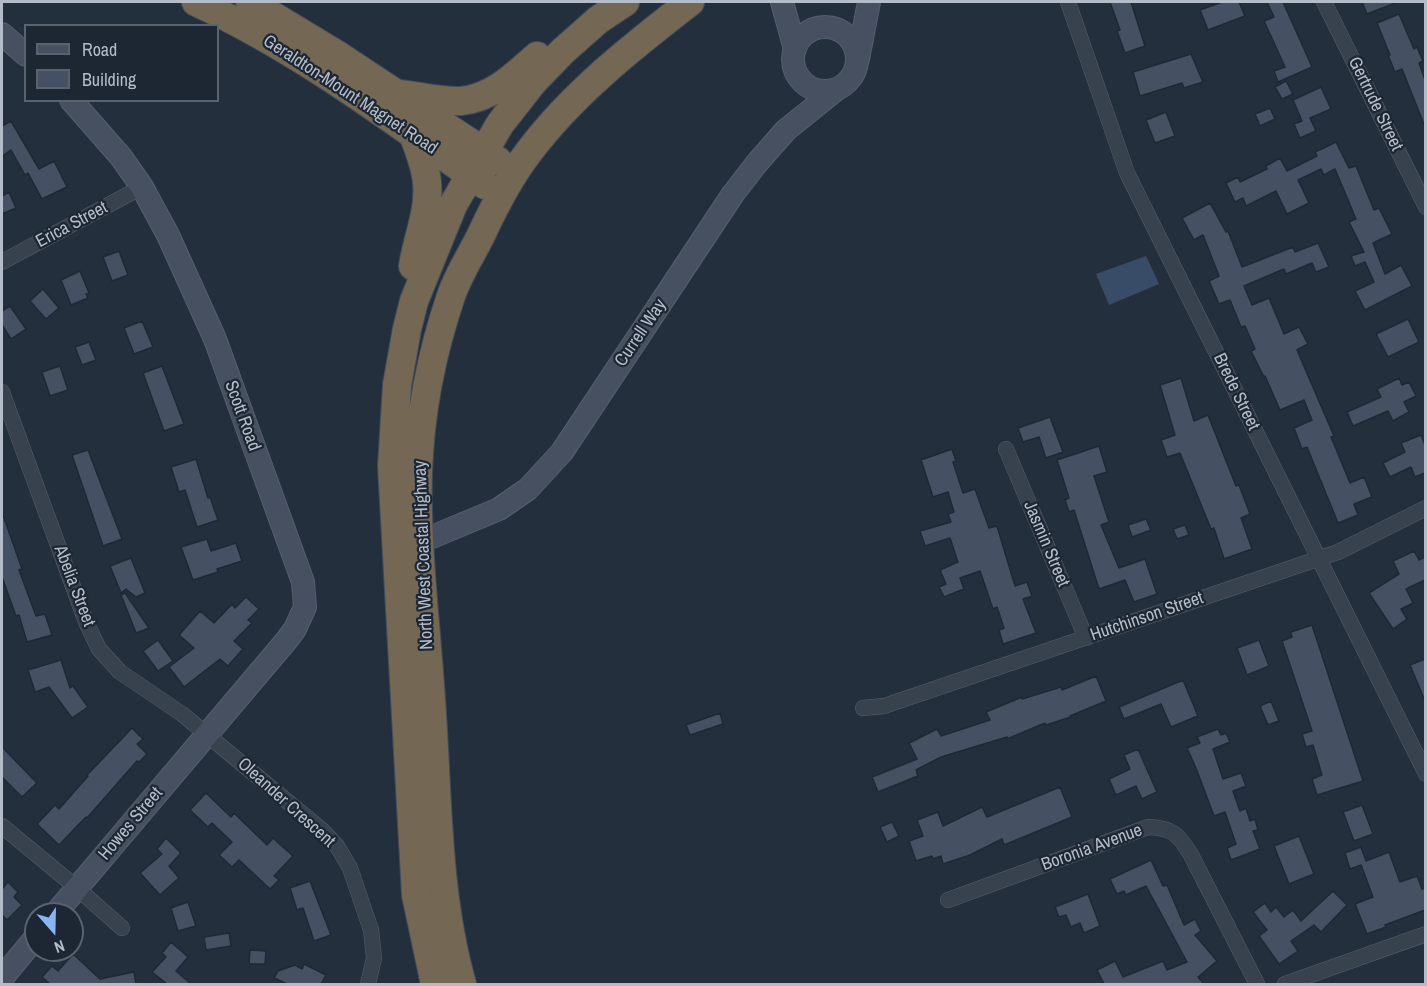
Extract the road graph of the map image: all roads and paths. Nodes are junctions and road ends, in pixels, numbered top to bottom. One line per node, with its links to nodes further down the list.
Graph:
1 (196, 2): 17 (highway, Geraldton-Mount Magnet Road)
2 (249, 2): 15 (highway, Geraldton-Mount Magnet Road)
3 (625, 2): 8 (highway, North West Coastal Highway)
4 (690, 2): 19 (highway, North West Coastal Highway)
5 (867, 2): 9 (street); 13 (street)
6 (1068, 2): 29 (street, Brede Street)
7 (1324, 2): 22 (street, Gertrude Street)
8 (598, 20): 15 (highway); 18 (highway, North West Coastal Highway)
9 (824, 27): 11 (street); 11 (street); 13 (street)
10 (2, 34): 12 (street)
11 (795, 49): 14 (street)
12 (24, 53)
13 (857, 61): 14 (street)
14 (837, 89): 28 (street, Currell Way)
15 (394, 93): 18 (highway, Geraldton-Mount Magnet Road)
16 (73, 102): 20 (street, Scott Road)
17 (413, 133): 18 (highway, Geraldton-Mount Magnet Road); 24 (highway)
18 (476, 163): 19 (highway, Geraldton-Mount Magnet Road); 21 (highway, Geraldton-Mount Magnet Road); 24 (highway, North West Coastal Highway)
19 (515, 172): 21 (highway, North West Coastal Highway)
20 (142, 187): 23 (street, Erica Street); 32 (street, Scott Road)
21 (500, 196): 28 (highway, North West Coastal Highway)
22 (1425, 207)
23 (2, 262)
24 (414, 301): 43 (highway, North West Coastal Highway)
25 (2, 392): 32 (street, Abelia Street)
26 (1006, 449): 30 (street, Jasmin Street)
27 (1425, 508): 29 (street, Hutchinson Street)
28 (420, 542): 44 (highway, North West Coastal Highway)
29 (1319, 559): 30 (street, Hutchinson Street); 33 (street, Brede Street)
30 (1086, 638): 31 (street, Hutchinson Street)
31 (863, 708)
32 (208, 734): 35 (street, Howes Street); 42 (street, Oleander Crescent)
33 (1425, 774)
34 (2, 826): 35 (street)
35 (77, 888): 37 (street, Howes Street); 38 (street)
36 (948, 900): 45 (street, Boronia Avenue)
37 (65, 902)
38 (122, 928)
39 (1425, 934): 46 (street)
40 (24, 951): 41 (street)
41 (2, 978)
42 (368, 984)
43 (435, 984)
44 (462, 984)
45 (1257, 984)
46 (1285, 984)

